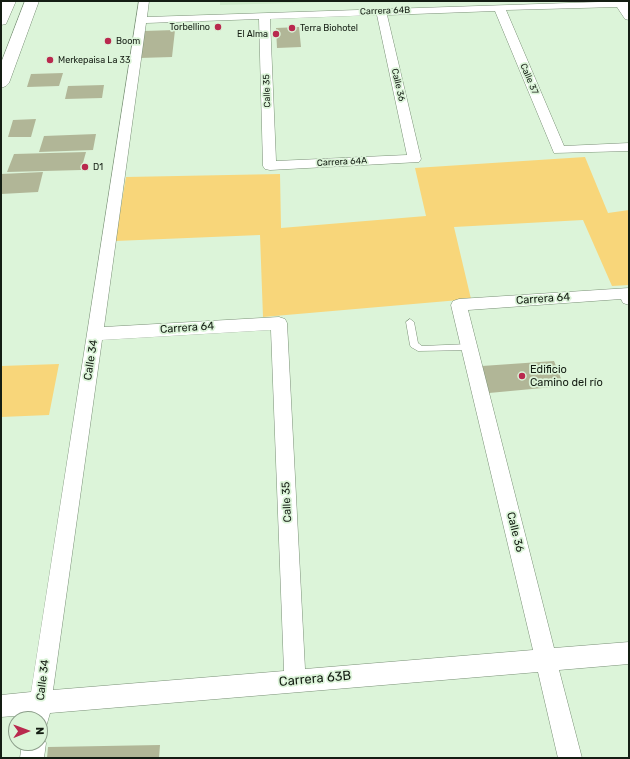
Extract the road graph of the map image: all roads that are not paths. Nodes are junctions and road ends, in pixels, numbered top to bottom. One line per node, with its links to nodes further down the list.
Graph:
1 (32, 1): 11 (main road)
2 (144, 1): 9 (street, Calle 34)
3 (6, 2): 10 (main road)
4 (623, 2): 5 (street, Carrera 64B); 8 (street)
5 (499, 7): 6 (street, Carrera 64B); 12 (street, Calle 37)
6 (381, 11): 7 (street, Carrera 64B); 13 (street, Calle 36)
7 (264, 16): 9 (street, Carrera 64B); 14 (street, Calle 35)
8 (629, 17)
9 (142, 20): 19 (street, Calle 34)
10 (1, 21)
11 (1, 83)
12 (629, 147)
13 (414, 159): 14 (street, Carrera 64A)
14 (270, 166)
15 (628, 296): 16 (street, Carrera 64)
16 (459, 306): 20 (street, Calle 36)
17 (410, 322): 20 (lane)
18 (279, 323): 19 (street, Carrera 64); 23 (street, Calle 35)
19 (95, 334): 25 (street, Calle 34)
20 (469, 346): 22 (street, Calle 36)
21 (629, 653): 22 (street, Carrera 63B)
22 (546, 660): 23 (street, Carrera 63B); 26 (street, Calle 36)
23 (294, 681): 25 (street, Carrera 63B)
24 (1, 706): 25 (street, Carrera 63B)
25 (39, 711)
26 (570, 758)

